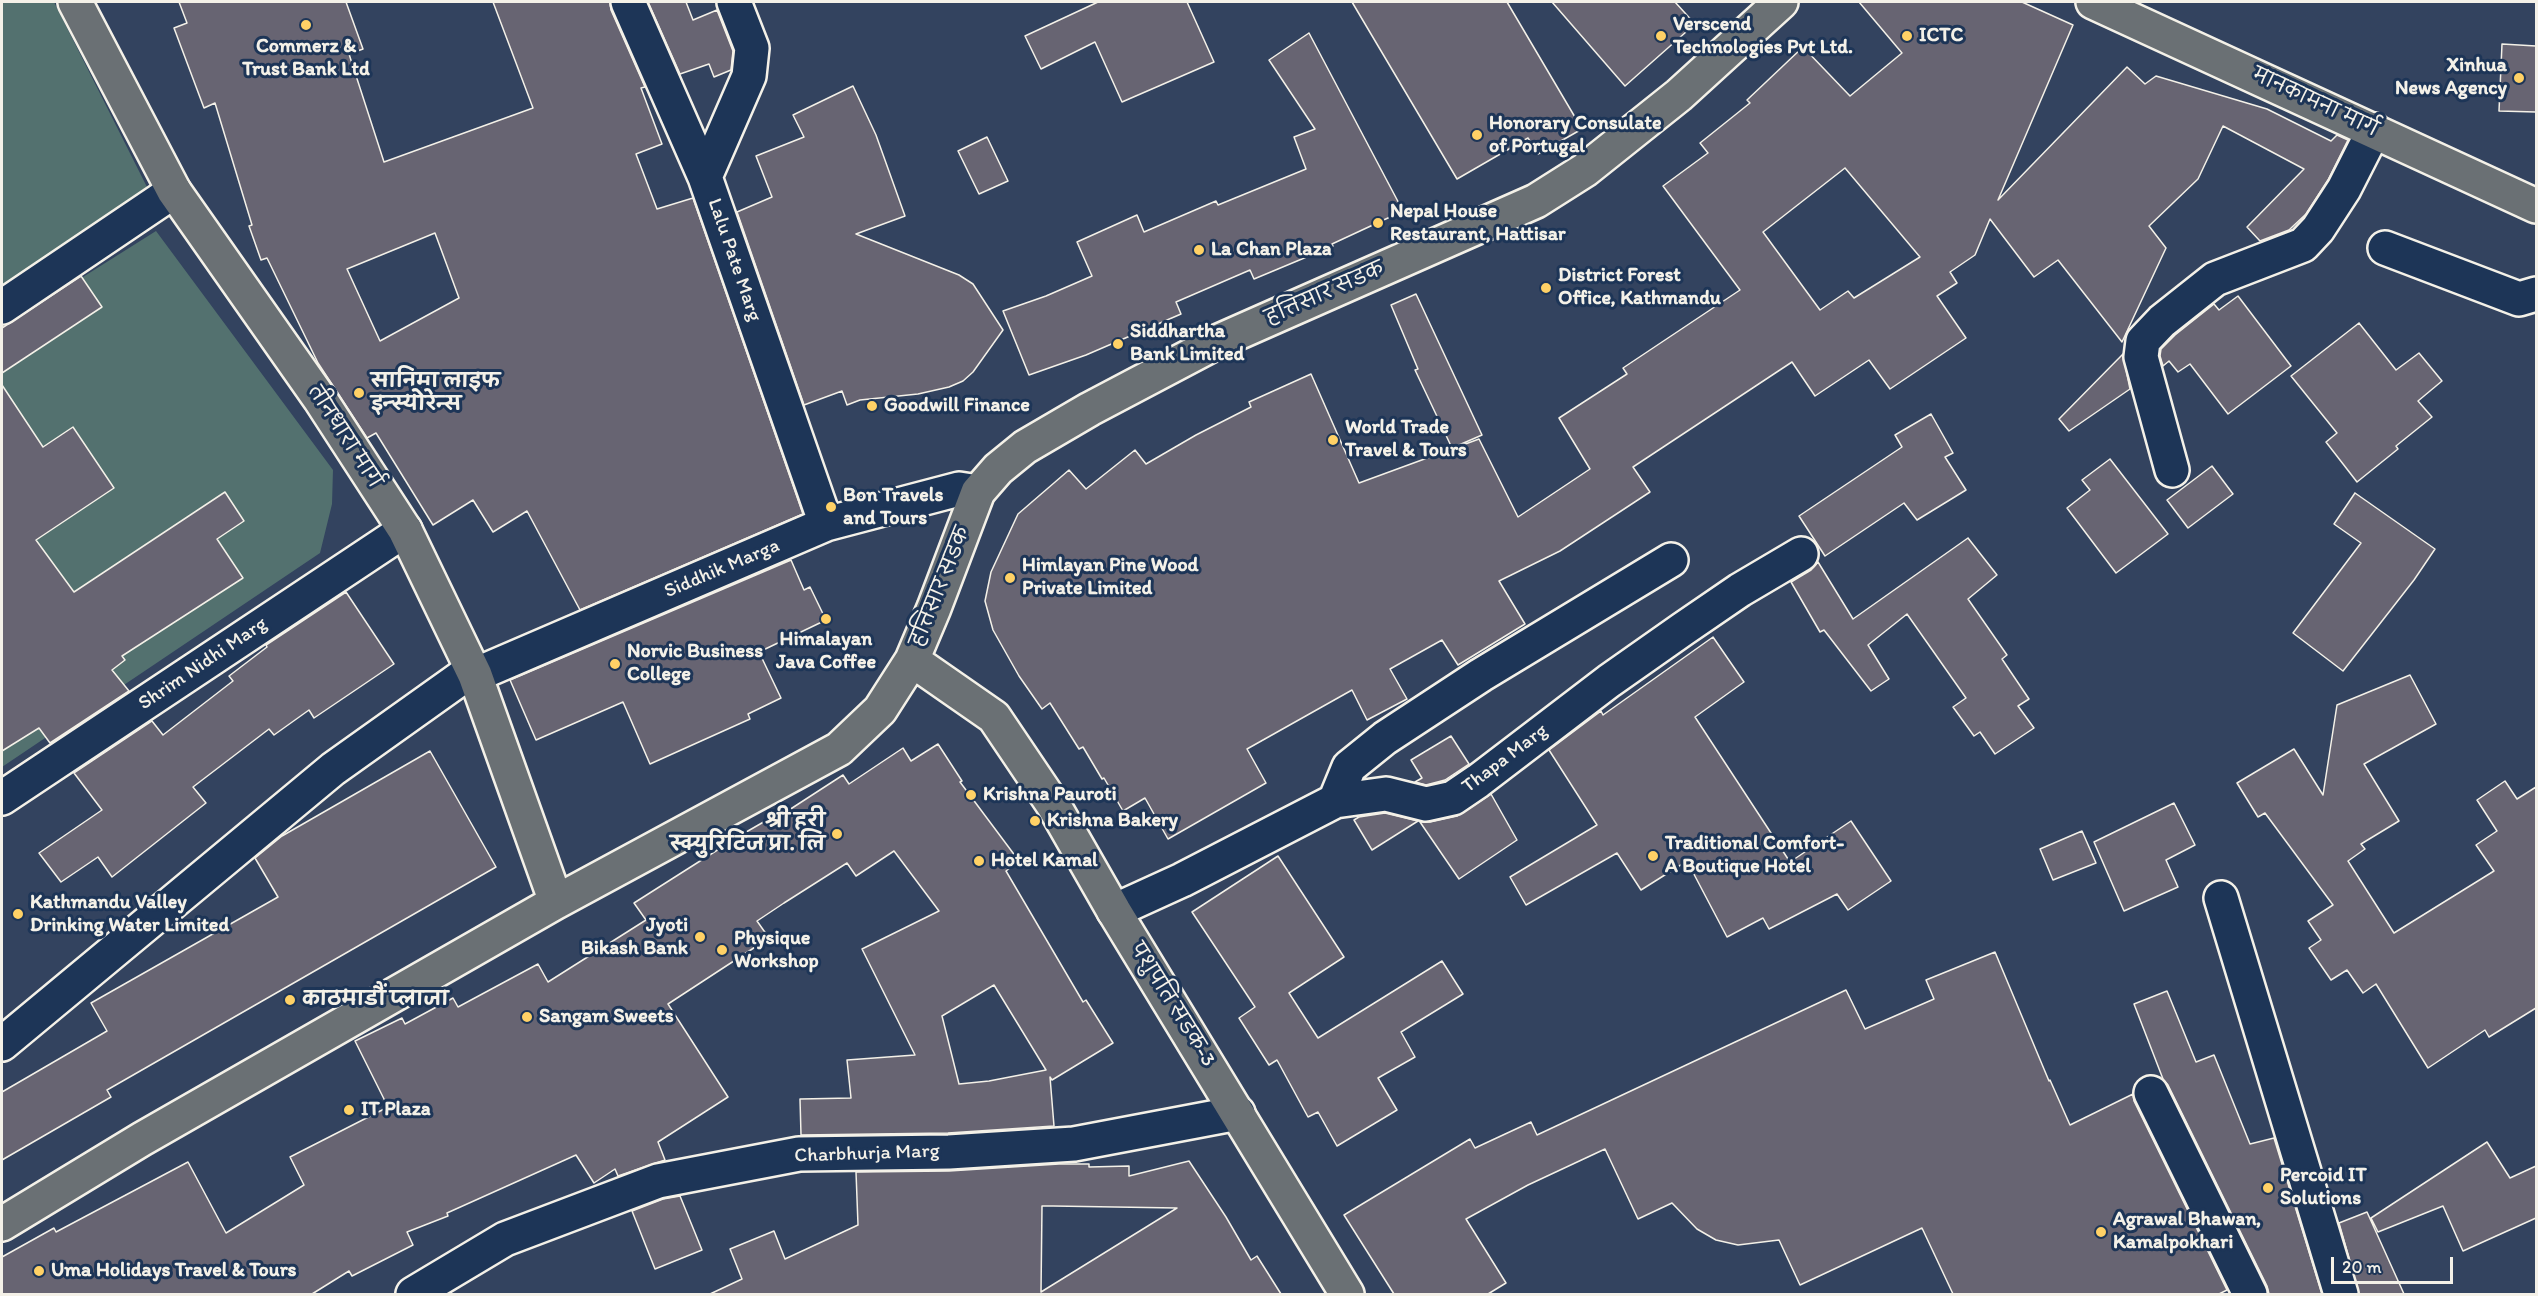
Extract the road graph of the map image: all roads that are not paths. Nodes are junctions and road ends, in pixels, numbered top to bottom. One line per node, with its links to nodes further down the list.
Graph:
1 (75, 2): 8 (main road, तीनधारा मार्ग)
2 (628, 2): 7 (street, Lalu Pate Marg)
3 (735, 2): 7 (street)
4 (1781, 2): 14 (main road, हत्तिसार सडक)
5 (2093, 2): 6 (main road, मानकामना मार्ग)
6 (2374, 130): 9 (main road, मानकामना मार्ग); 13 (street)
7 (705, 177): 15 (street, Lalu Pate Marg)
8 (174, 191): 12 (street); 16 (main road, तीनधारा मार्ग)
9 (2536, 206)
10 (2385, 248): 11 (street)
11 (2536, 294)
12 (2, 307)
13 (2172, 470)
14 (978, 492): 15 (street, Siddhik Marga); 19 (main road, हत्तिसार सडक)
15 (826, 524): 20 (street, Siddhik Marga)
16 (405, 530): 20 (main road, तीनधारा मार्ग); 21 (street, Shrim Nidhi Marg)
17 (1801, 554): 22 (street, Thapa Marg)
18 (1671, 560): 22 (street)
19 (912, 660): 24 (main road, हत्तिसार सडक); 25 (main road, पशुपति सडक-3)
20 (473, 672): 24 (main road, तीनधारा मार्ग); 26 (street, Siddhik Marga)
21 (2, 798)
22 (1335, 801): 25 (street, Thapa Marg)
23 (2221, 898): 33 (street)
24 (556, 902): 29 (main road, हत्तिसार सडक)
25 (1114, 912): 28 (main road, पशुपति सडक-3)
26 (2, 1044)
27 (2151, 1093): 32 (street)
28 (1238, 1113): 30 (street, Charbhurja Marg); 31 (main road, पशुपति सडक-3)
29 (2, 1224)
30 (413, 1294)
31 (1347, 1294)
32 (2250, 1294)
33 (2341, 1294)

